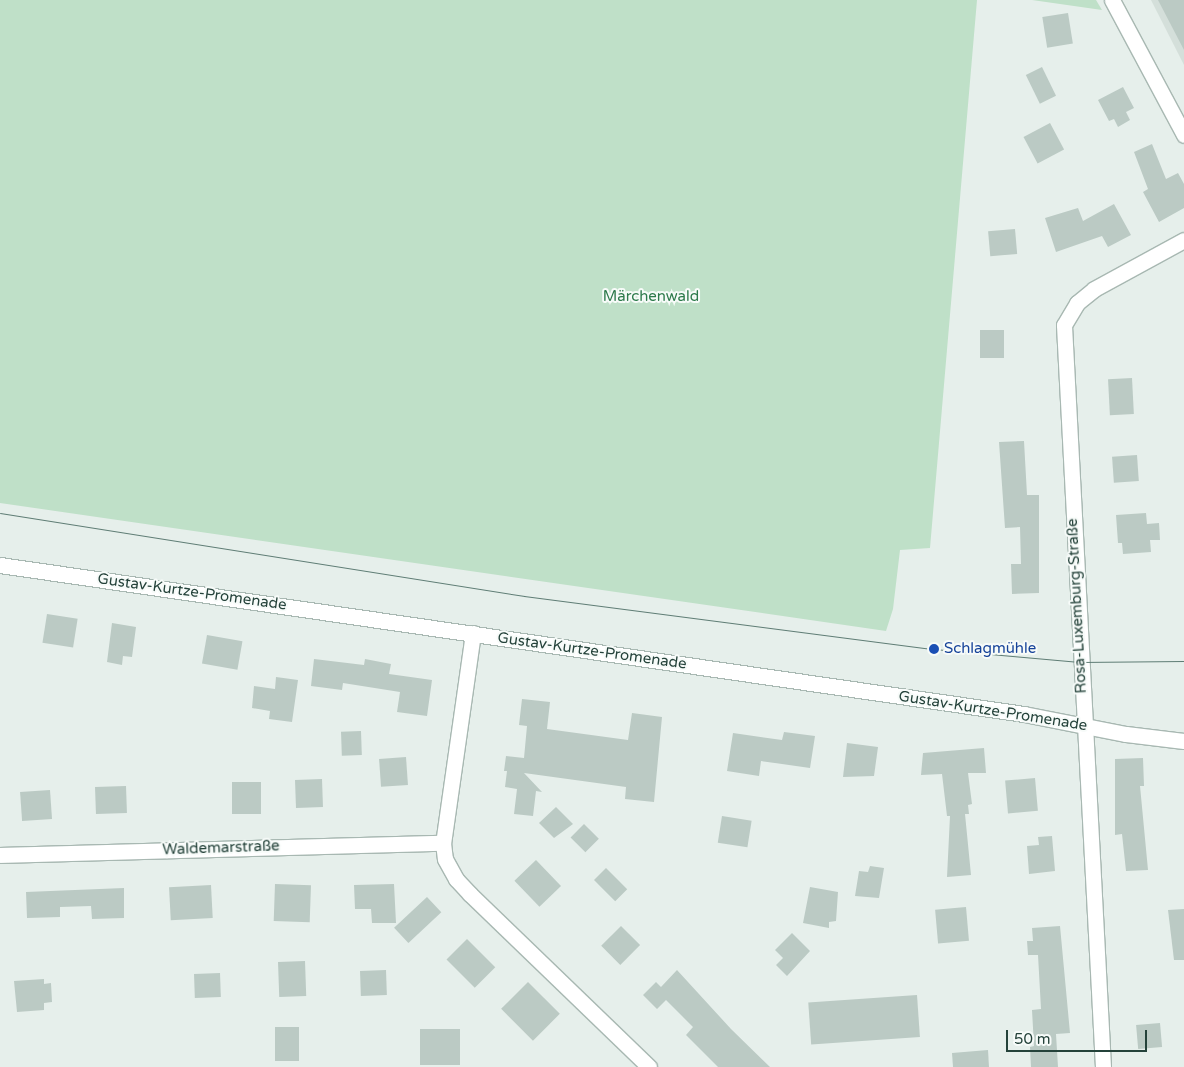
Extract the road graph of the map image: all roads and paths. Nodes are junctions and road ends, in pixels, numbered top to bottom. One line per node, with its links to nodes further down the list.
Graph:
1 (1112, 0): 2 (street)
2 (1184, 136)
3 (1184, 240): 6 (street, Rosa-Luxemburg-Straße)
4 (0, 565): 5 (street, Gustav-Kurtze-Promenade)
5 (473, 633): 6 (street, Gustav-Kurtze-Promenade); 8 (street)
6 (1085, 726): 7 (street, Gustav-Kurtze-Promenade); 11 (street, Rosa-Luxemburg-Straße)
7 (1184, 741)
8 (443, 843): 9 (street, Waldemarstraße); 10 (street)
9 (0, 855)
10 (649, 1067)
11 (1103, 1067)

